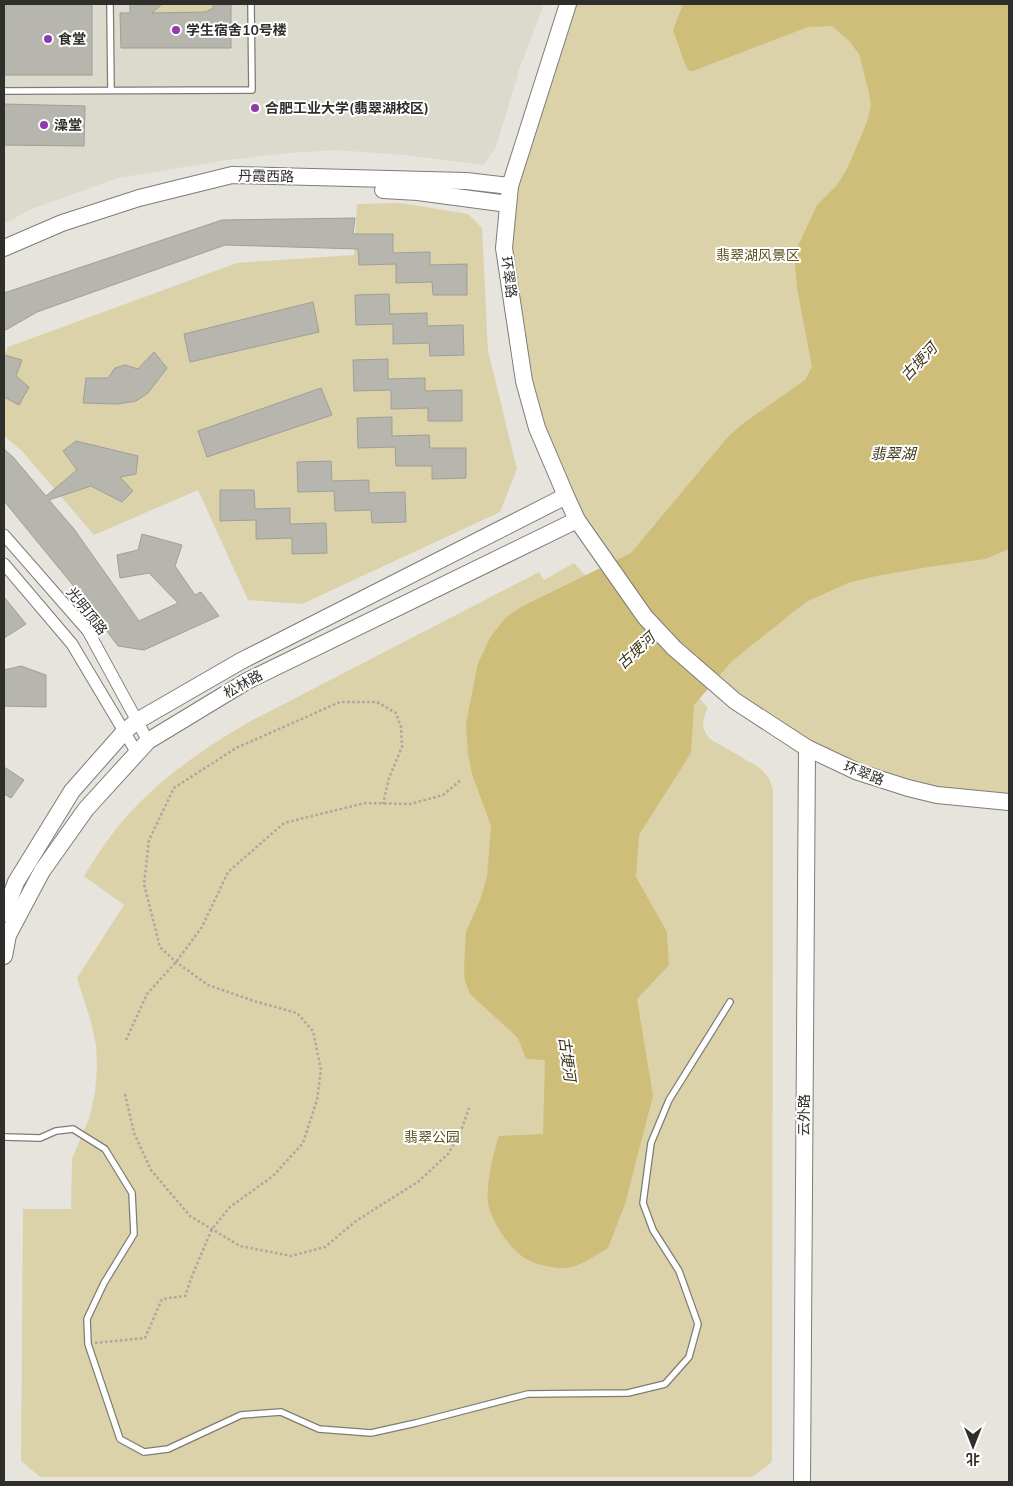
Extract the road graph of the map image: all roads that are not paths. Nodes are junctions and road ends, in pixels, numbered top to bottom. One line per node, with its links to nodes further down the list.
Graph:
1 (110, 4): 5 (lane)
2 (251, 4): 5 (lane)
3 (568, 4): 6 (street, 环翠路)
4 (4, 90): 5 (lane)
5 (111, 90)
6 (510, 186): 7 (street, 环翠路); 8 (street, 丹霞西路)
7 (508, 204): 9 (street, 丹霞西路); 10 (street, 环翠路)
8 (4, 248)
9 (4, 260)
10 (566, 496): 11 (street, 环翠路); 14 (street, 松林路)
11 (577, 520): 16 (street, 松林路); 17 (street, 环翠路)
12 (4, 535): 14 (street, 光明顶路)
13 (4, 564): 15 (street)
14 (137, 721): 15 (street, 松林路); 16 (street, 光明顶路)
15 (124, 732): 16 (street); 19 (street, 松林路)
16 (143, 747): 20 (street, 松林路)
17 (807, 748): 18 (street, 环翠路); 23 (street, 云外路)
18 (1009, 802)
19 (4, 914)
20 (4, 956)
21 (730, 1002): 22 (lane)
22 (4, 1137)
23 (802, 1482)

